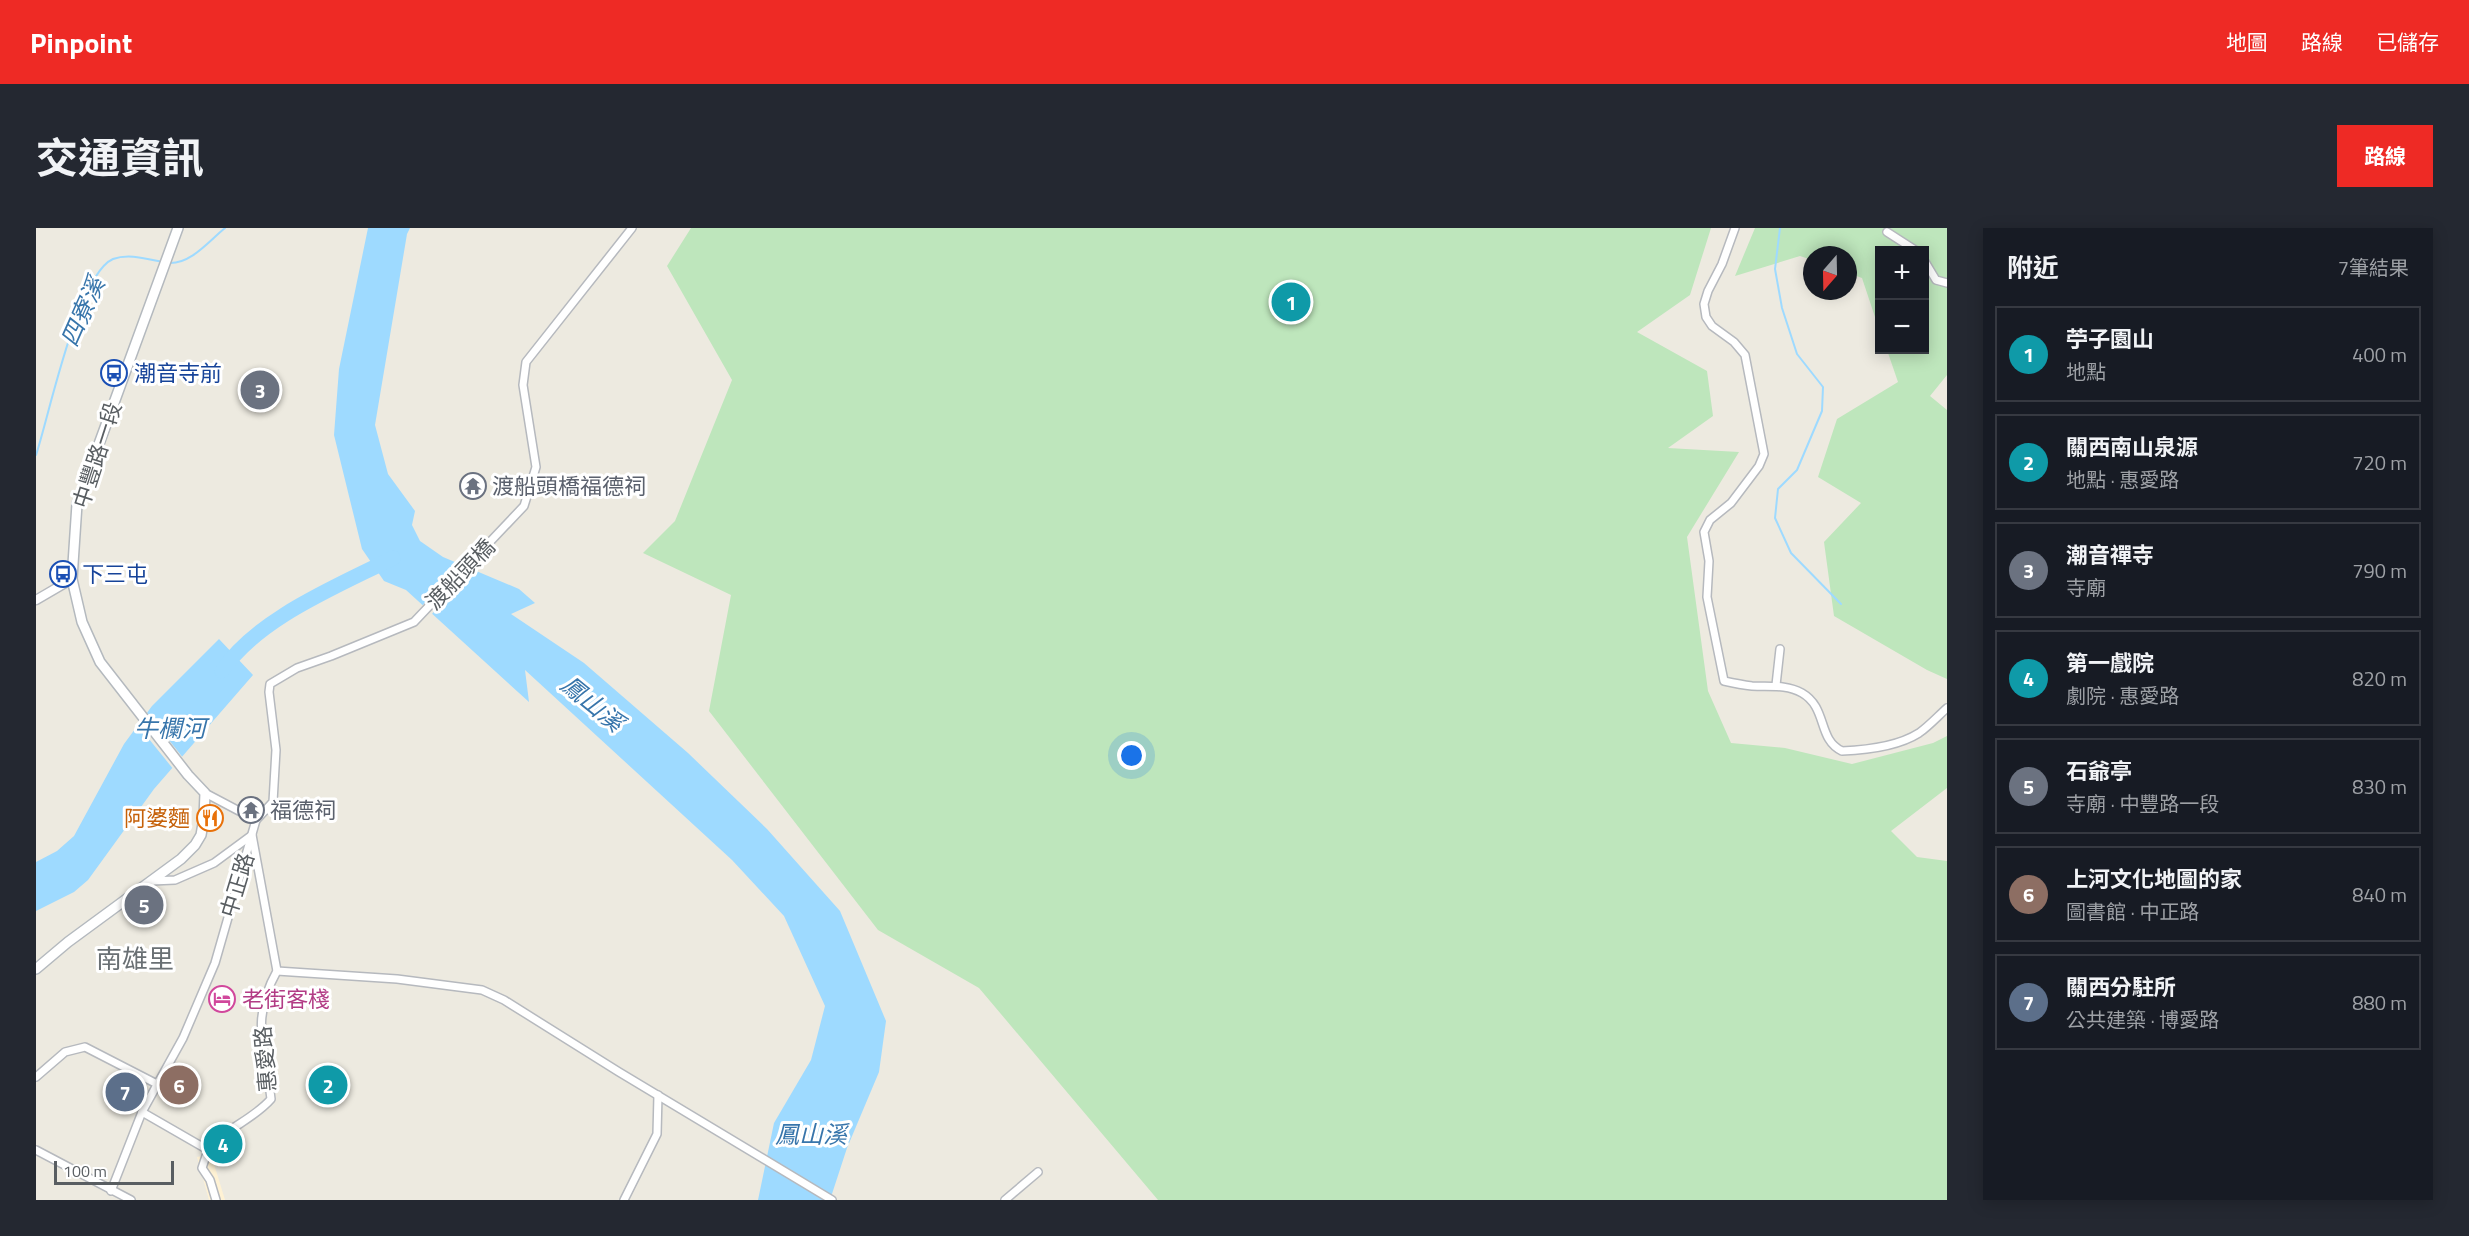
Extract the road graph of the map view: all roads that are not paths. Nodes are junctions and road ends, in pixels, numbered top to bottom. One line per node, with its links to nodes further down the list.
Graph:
1 (178, 228): 8 (main road, 中豐路一段)
2 (633, 228): 10 (street, 渡船頭橋)
3 (1735, 228): 12 (street)
4 (1887, 232): 5 (street)
5 (1909, 246)
6 (1929, 268): 7 (street)
7 (1947, 283)
8 (72, 579): 9 (street); 14 (main road, 中豐路一段)
9 (36, 600)
10 (414, 622): 15 (street, 中正路)
11 (1780, 649): 12 (street)
12 (1776, 685): 13 (street)
13 (1947, 708)
14 (205, 793): 15 (street); 17 (main road)
15 (256, 820): 16 (street, 中正路)
16 (252, 835): 17 (street); 19 (street); 21 (street, 中正路)
17 (150, 881): 18 (main road)
18 (36, 969)
19 (277, 971): 22 (street); 25 (street, 惠愛路)
20 (36, 1077): 21 (street)
21 (157, 1084): 23 (street, 中正路)
22 (658, 1095): 30 (street); 31 (street)
23 (142, 1112): 25 (street); 27 (street, 中正路)
24 (36, 1150): 27 (street)
25 (208, 1150): 29 (street)
26 (1038, 1172): 32 (street)
27 (111, 1191): 28 (street)
28 (131, 1200)
29 (216, 1200)
30 (624, 1200)
31 (832, 1200)
32 (1005, 1200)

